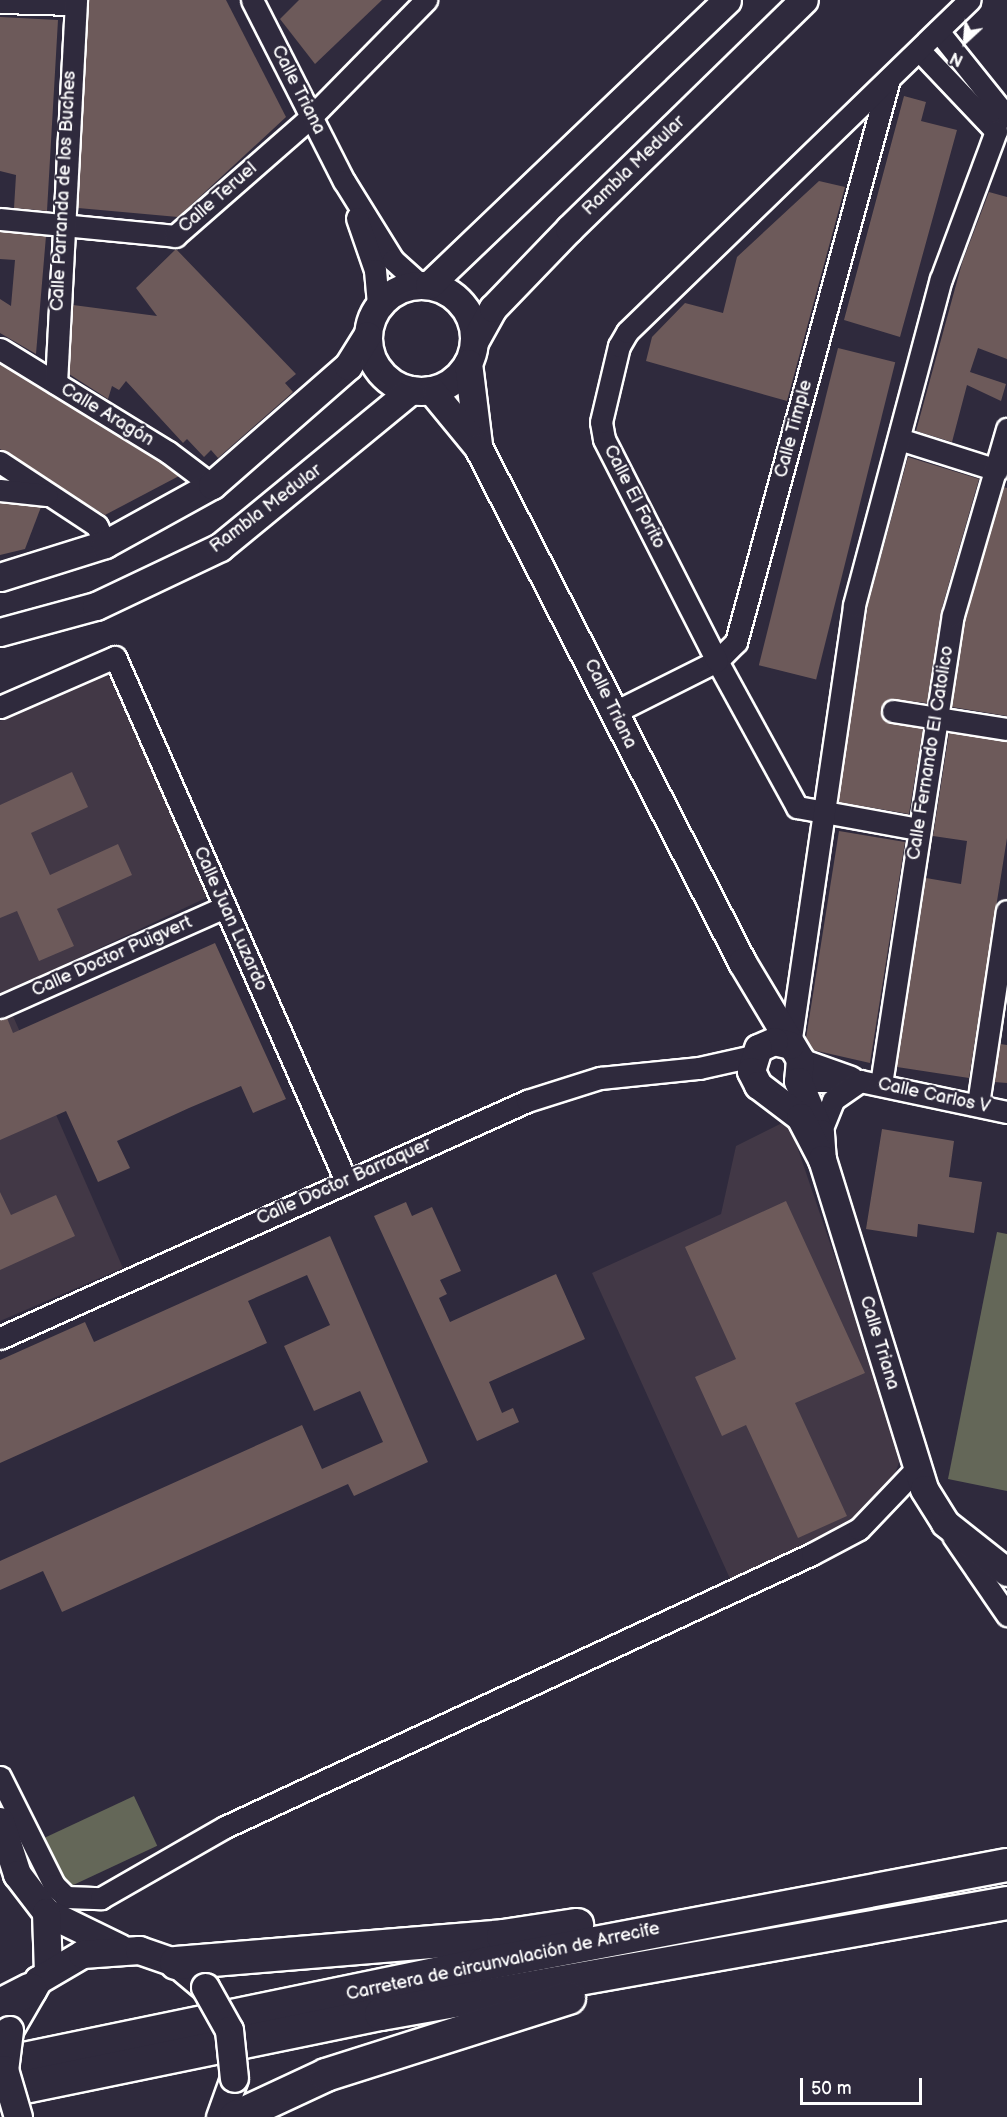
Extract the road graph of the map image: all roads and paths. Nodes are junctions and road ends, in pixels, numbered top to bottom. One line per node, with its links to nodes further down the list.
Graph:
1 (252, 0): 11 (street, Calle Triana)
2 (426, 0): 11 (street, Calle Teruel)
3 (727, 0): 16 (main road)
4 (804, 0): 20 (main road, Rambla Medular)
5 (970, 0): 8 (street, Calle El Forito)
6 (0, 2): 7 (street)
7 (74, 2): 15 (street, Calle Parranda de los Buches)
8 (939, 31): 9 (street, Calle El Forito); 12 (street)
9 (920, 50): 10 (street, Calle El Forito); 12 (street)
10 (889, 79): 34 (street, Calle Timple); 34 (street, Calle El Forito)
11 (312, 116): 13 (street, Calle Triana); 15 (street, Calle Teruel)
12 (1003, 124): 24 (street)
13 (344, 181): 16 (street, Calle Triana); 17 (street, Calle Triana)
14 (0, 219): 15 (street, Calle Teruel)
15 (60, 224): 21 (street, Calle Parranda de los Buches)
16 (425, 284): 17 (main road); 20 (main road)
17 (378, 305): 18 (main road)
18 (367, 335): 22 (main road); 28 (main road)
19 (0, 349): 21 (street, Calle Aragón)
20 (471, 353): 22 (main road); 25 (main road, Calle Triana)
21 (56, 383): 28 (street, Calle Aragón)
22 (421, 390): 25 (main road, Calle Triana); 33 (main road, Rambla Medular)
23 (1007, 429): 27 (street, Calle Fernando El Catolico)
24 (899, 439): 27 (street); 40 (street)
25 (478, 447): 37 (main road, Calle Triana)
26 (0, 462): 30 (street)
27 (997, 470): 38 (street, Calle Fernando El Catolico)
28 (212, 485): 31 (main road)
29 (0, 490): 30 (street)
30 (50, 495): 31 (street)
31 (105, 544): 32 (main road)
32 (0, 577)
33 (0, 632)
34 (717, 661): 37 (street, Calle Timple); 40 (street, Calle El Forito)
35 (0, 707): 42 (street, Calle Juan Luzardo)
36 (893, 711): 38 (street)
37 (615, 712): 44 (main road, Calle Triana)
38 (938, 718): 39 (street); 41 (street, Calle Fernando El Catolico)
39 (1007, 729)
40 (824, 815): 41 (street, Calle El Forito); 47 (street)
41 (918, 829): 49 (street, Calle Fernando El Catolico)
42 (225, 907): 45 (street, Calle Doctor Puigvert); 55 (street, Calle Juan Luzardo)
43 (1007, 911): 51 (street)
44 (742, 962): 46 (main road, Calle Triana); 47 (main road, Calle Triana)
45 (0, 1007)
46 (755, 1052): 47 (main road); 48 (street, Calle Doctor Barraquer); 50 (main road)
47 (796, 1062): 49 (street, Calle Carlos V); 50 (main road); 53 (main road, Calle Triana)
48 (699, 1068): 50 (street, Calle Doctor Barraquer); 55 (street, Calle Doctor Barraquer)
49 (870, 1082): 51 (street, Calle Carlos V); 53 (street)
50 (764, 1088): 54 (main road)
51 (978, 1104): 52 (street, Calle Carlos V)
52 (1007, 1112)
53 (820, 1133): 54 (main road, Calle Triana)
54 (822, 1159): 57 (main road, Calle Triana)
55 (346, 1181): 56 (street, Calle Doctor Barraquer)
56 (0, 1338)
57 (917, 1468): 58 (main road, Calle Triana); 61 (street)
58 (945, 1523): 59 (main road); 60 (street)
59 (1007, 1572)
60 (1007, 1615)
61 (0, 1777)
62 (0, 1821): 66 (main road)
63 (1007, 1865): 64 (highway, Carretera de circunvalación de Arrecife)
64 (875, 1887): 69 (highway); 72 (highway, Carretera de circunvalación de Arrecife)
65 (1007, 1903): 67 (highway, Carretera de circunvalación de Arrecife)
66 (46, 1912): 68 (main road); 70 (main road)
67 (813, 1935): 73 (highway, Carretera de circunvalación de Arrecife); 76 (highway)
68 (120, 1948): 69 (main road); 70 (main road)
69 (176, 1963): 75 (main road, bridge)
70 (39, 1981): 71 (highway)
71 (4, 2017): 74 (main road, bridge)
72 (0, 2064)
73 (0, 2092)
74 (18, 2117)
75 (220, 2117)
76 (236, 2117)

